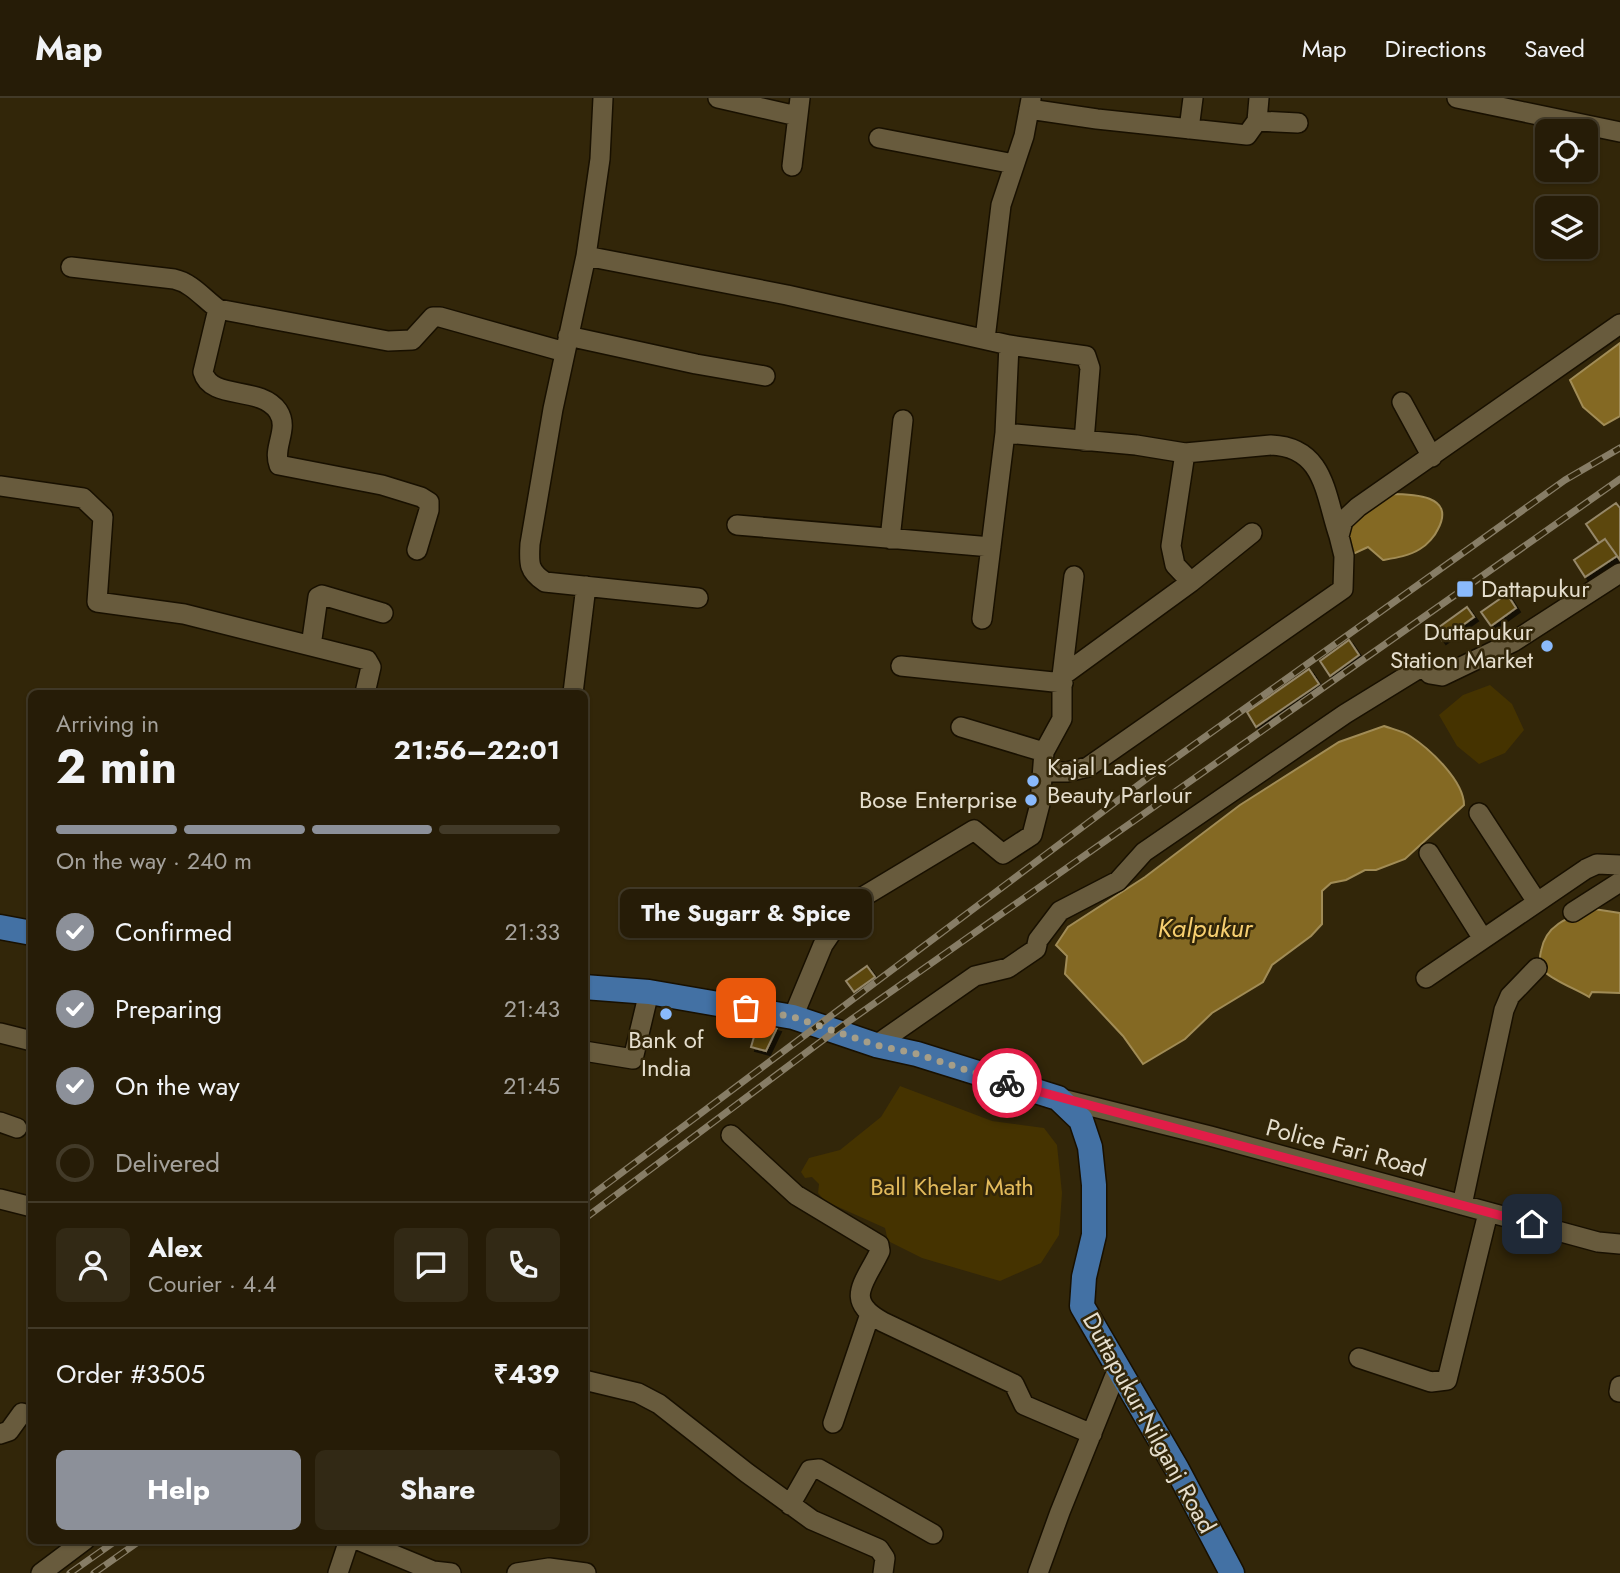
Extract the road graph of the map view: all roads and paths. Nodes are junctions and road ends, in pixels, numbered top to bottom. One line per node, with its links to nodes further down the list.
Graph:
1 (603, 98): 15 (street)
2 (718, 98): 7 (street)
3 (1193, 98): 10 (street)
4 (1259, 98): 8 (street)
5 (1457, 98): 11 (street)
6 (1030, 104): 10 (street); 13 (street)
7 (799, 107): 14 (street)
8 (1257, 121): 9 (street); 10 (street)
9 (1298, 123)
10 (1189, 129)
11 (1620, 132)
12 (879, 138): 13 (street)
13 (1014, 164): 19 (street)
14 (792, 166)
15 (586, 256): 19 (street); 20 (street)
16 (71, 267): 17 (street)
17 (218, 309): 20 (street); 35 (street)
18 (1620, 324): 28 (street)
19 (985, 339): 21 (street)
20 (567, 344): 22 (street); 39 (street)
21 (1009, 345): 25 (street); 26 (street)
22 (765, 376)
23 (1402, 402): 28 (street)
24 (903, 420): 33 (street)
25 (1005, 433): 26 (street); 34 (street)
26 (1084, 441): 27 (street)
27 (1185, 453): 32 (street); 38 (street)
28 (1432, 457): 32 (street)
29 (0, 486): 43 (street)
30 (737, 525): 33 (street)
31 (1252, 533): 38 (street)
32 (1339, 536): 50 (street)
33 (890, 539): 34 (street)
34 (991, 547): 42 (street)
35 (417, 550)
36 (1620, 573): 67 (street)
37 (1074, 576): 45 (street)
38 (1191, 582): 45 (street)
39 (586, 586): 40 (street); 47 (street)
40 (698, 598)
41 (383, 613): 43 (street)
42 (982, 619)
43 (311, 646): 46 (street)
44 (901, 666): 45 (street)
45 (1063, 679): 49 (street)
46 (366, 690)
47 (573, 690)
48 (961, 727): 49 (street)
49 (1044, 752): 50 (street)
50 (1043, 772): 64 (street)
51 (1479, 813): 55 (street)
52 (1429, 853): 59 (street)
53 (1620, 865): 55 (street)
54 (1620, 882): 56 (street)
55 (1537, 902): 59 (street)
56 (1573, 912)
57 (0, 927): 58 (main road)
58 (28, 932)
59 (1483, 939): 61 (street)
60 (1537, 968): 72 (street)
61 (1426, 978)
62 (588, 987): 63 (main road, Duttapukur-Nilganj Road)
63 (649, 992): 64 (main road, Duttapukur-Nilganj Road); 68 (street)
64 (793, 1017): 67 (main road, Duttapukur-Nilganj Road)
65 (0, 1033): 66 (street)
66 (28, 1040)
67 (876, 1045): 69 (main road, Duttapukur-Nilganj Road)
68 (588, 1052)
69 (1058, 1098): 72 (street, Police Fari Road); 78 (main road, Duttapukur-Nilganj Road)
70 (731, 1135): 76 (street)
71 (0, 1199): 73 (street)
72 (1462, 1205): 74 (street, Police Fari Road)
73 (28, 1207)
74 (1488, 1213): 75 (street, Police Fari Road); 77 (street)
75 (1620, 1244)
76 (870, 1314): 81 (street); 83 (street)
77 (1359, 1358)
78 (1118, 1368): 83 (street); 96 (main road, Duttapukur-Nilganj Road)
79 (588, 1381): 84 (street)
80 (22, 1413): 82 (street)
81 (833, 1423)
82 (0, 1434)
83 (1092, 1434): 95 (street)
84 (790, 1505): 85 (street); 94 (street)
85 (933, 1534)
86 (80, 1544): 89 (street)
87 (348, 1544): 90 (street)
88 (368, 1544): 91 (street)
89 (41, 1573)
90 (338, 1573)
91 (451, 1573)
92 (517, 1573): 93 (street)
93 (586, 1573)
94 (883, 1573)
95 (1038, 1573)
96 (1233, 1573)

